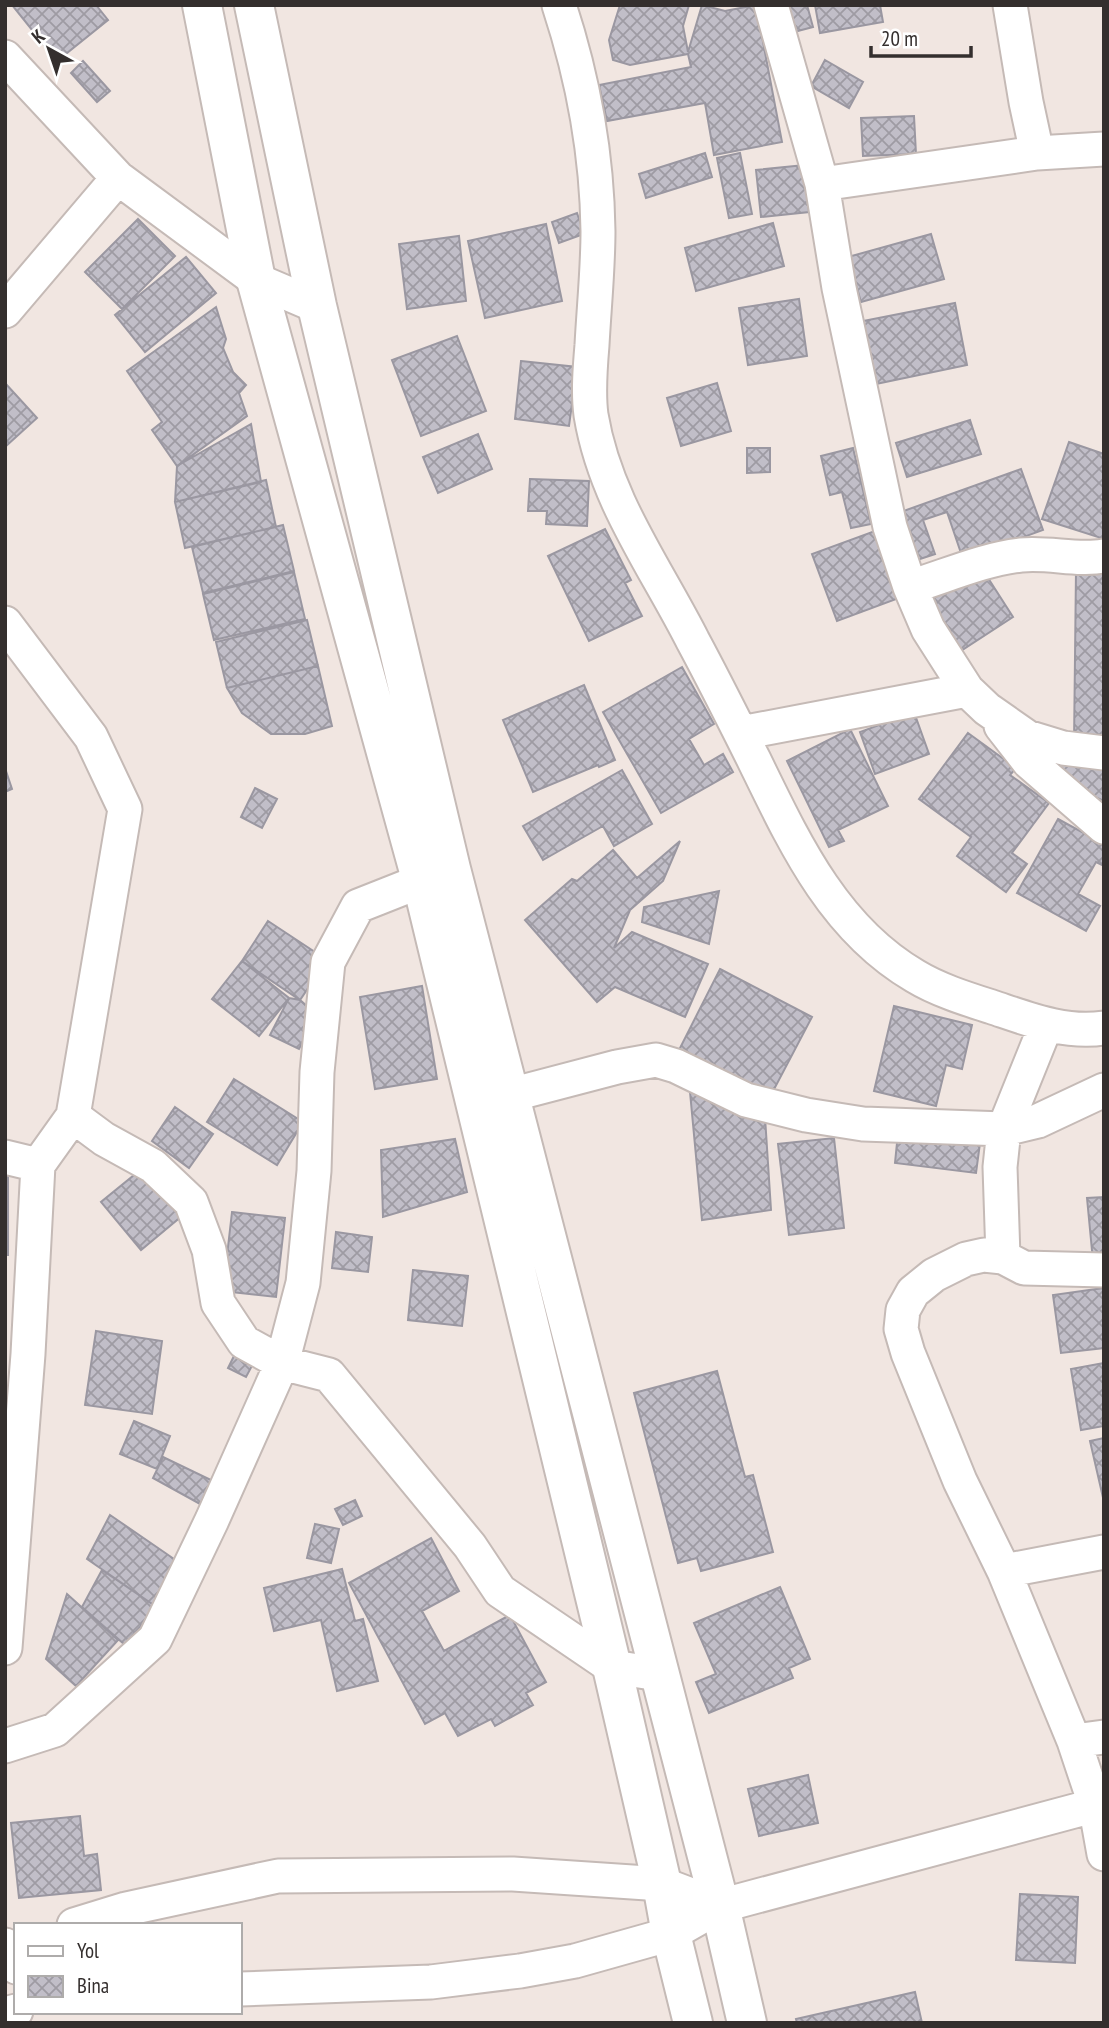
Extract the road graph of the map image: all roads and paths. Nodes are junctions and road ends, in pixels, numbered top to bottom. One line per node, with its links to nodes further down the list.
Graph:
1 (202, 5): 11 (highway)
2 (254, 5): 12 (highway)
3 (559, 5): 18 (street)
4 (771, 5): 10 (street)
5 (1010, 5): 8 (street)
6 (5, 57): 9 (street)
7 (1104, 149): 8 (street)
8 (1037, 153): 10 (street)
9 (118, 178): 11 (street); 13 (street)
10 (822, 184): 15 (street)
11 (256, 280): 12 (street); 21 (highway)
12 (317, 306): 21 (highway)
13 (5, 312)
14 (1104, 556): 15 (street)
15 (910, 587): 17 (street)
16 (5, 624): 26 (street)
17 (977, 699): 18 (street); 19 (street); 20 (street)
18 (741, 733): 22 (street)
19 (1104, 753)
20 (1104, 827)
21 (436, 874): 25 (highway); 33 (street); 37 (highway)
22 (1046, 1025): 23 (street); 27 (street)
23 (1104, 1028)
24 (1104, 1090): 27 (street)
25 (510, 1095): 27 (street); 38 (highway)
26 (73, 1116): 29 (street); 33 (street)
27 (1004, 1129): 30 (street)
28 (5, 1157): 29 (street)
29 (38, 1165): 32 (street)
30 (1003, 1257): 31 (street); 35 (street)
31 (1104, 1270)
32 (17, 1356): 36 (street)
33 (282, 1363): 37 (street); 40 (street)
34 (1104, 1552): 35 (street)
35 (1004, 1571): 39 (street)
36 (5, 1648)
37 (612, 1667): 38 (street); 43 (highway)
38 (659, 1674): 44 (highway)
39 (1089, 1739): 41 (street)
40 (5, 1746)
41 (1100, 1803): 42 (street); 44 (street)
42 (1104, 1854)
43 (662, 1884): 44 (street); 45 (street); 46 (highway)
44 (720, 1906): 46 (street); 51 (highway)
45 (80, 1923)
46 (671, 1934): 49 (street); 50 (highway)
47 (5, 1946): 48 (street)
48 (14, 1963)
49 (242, 1990)
50 (693, 2023)
51 (747, 2023)

